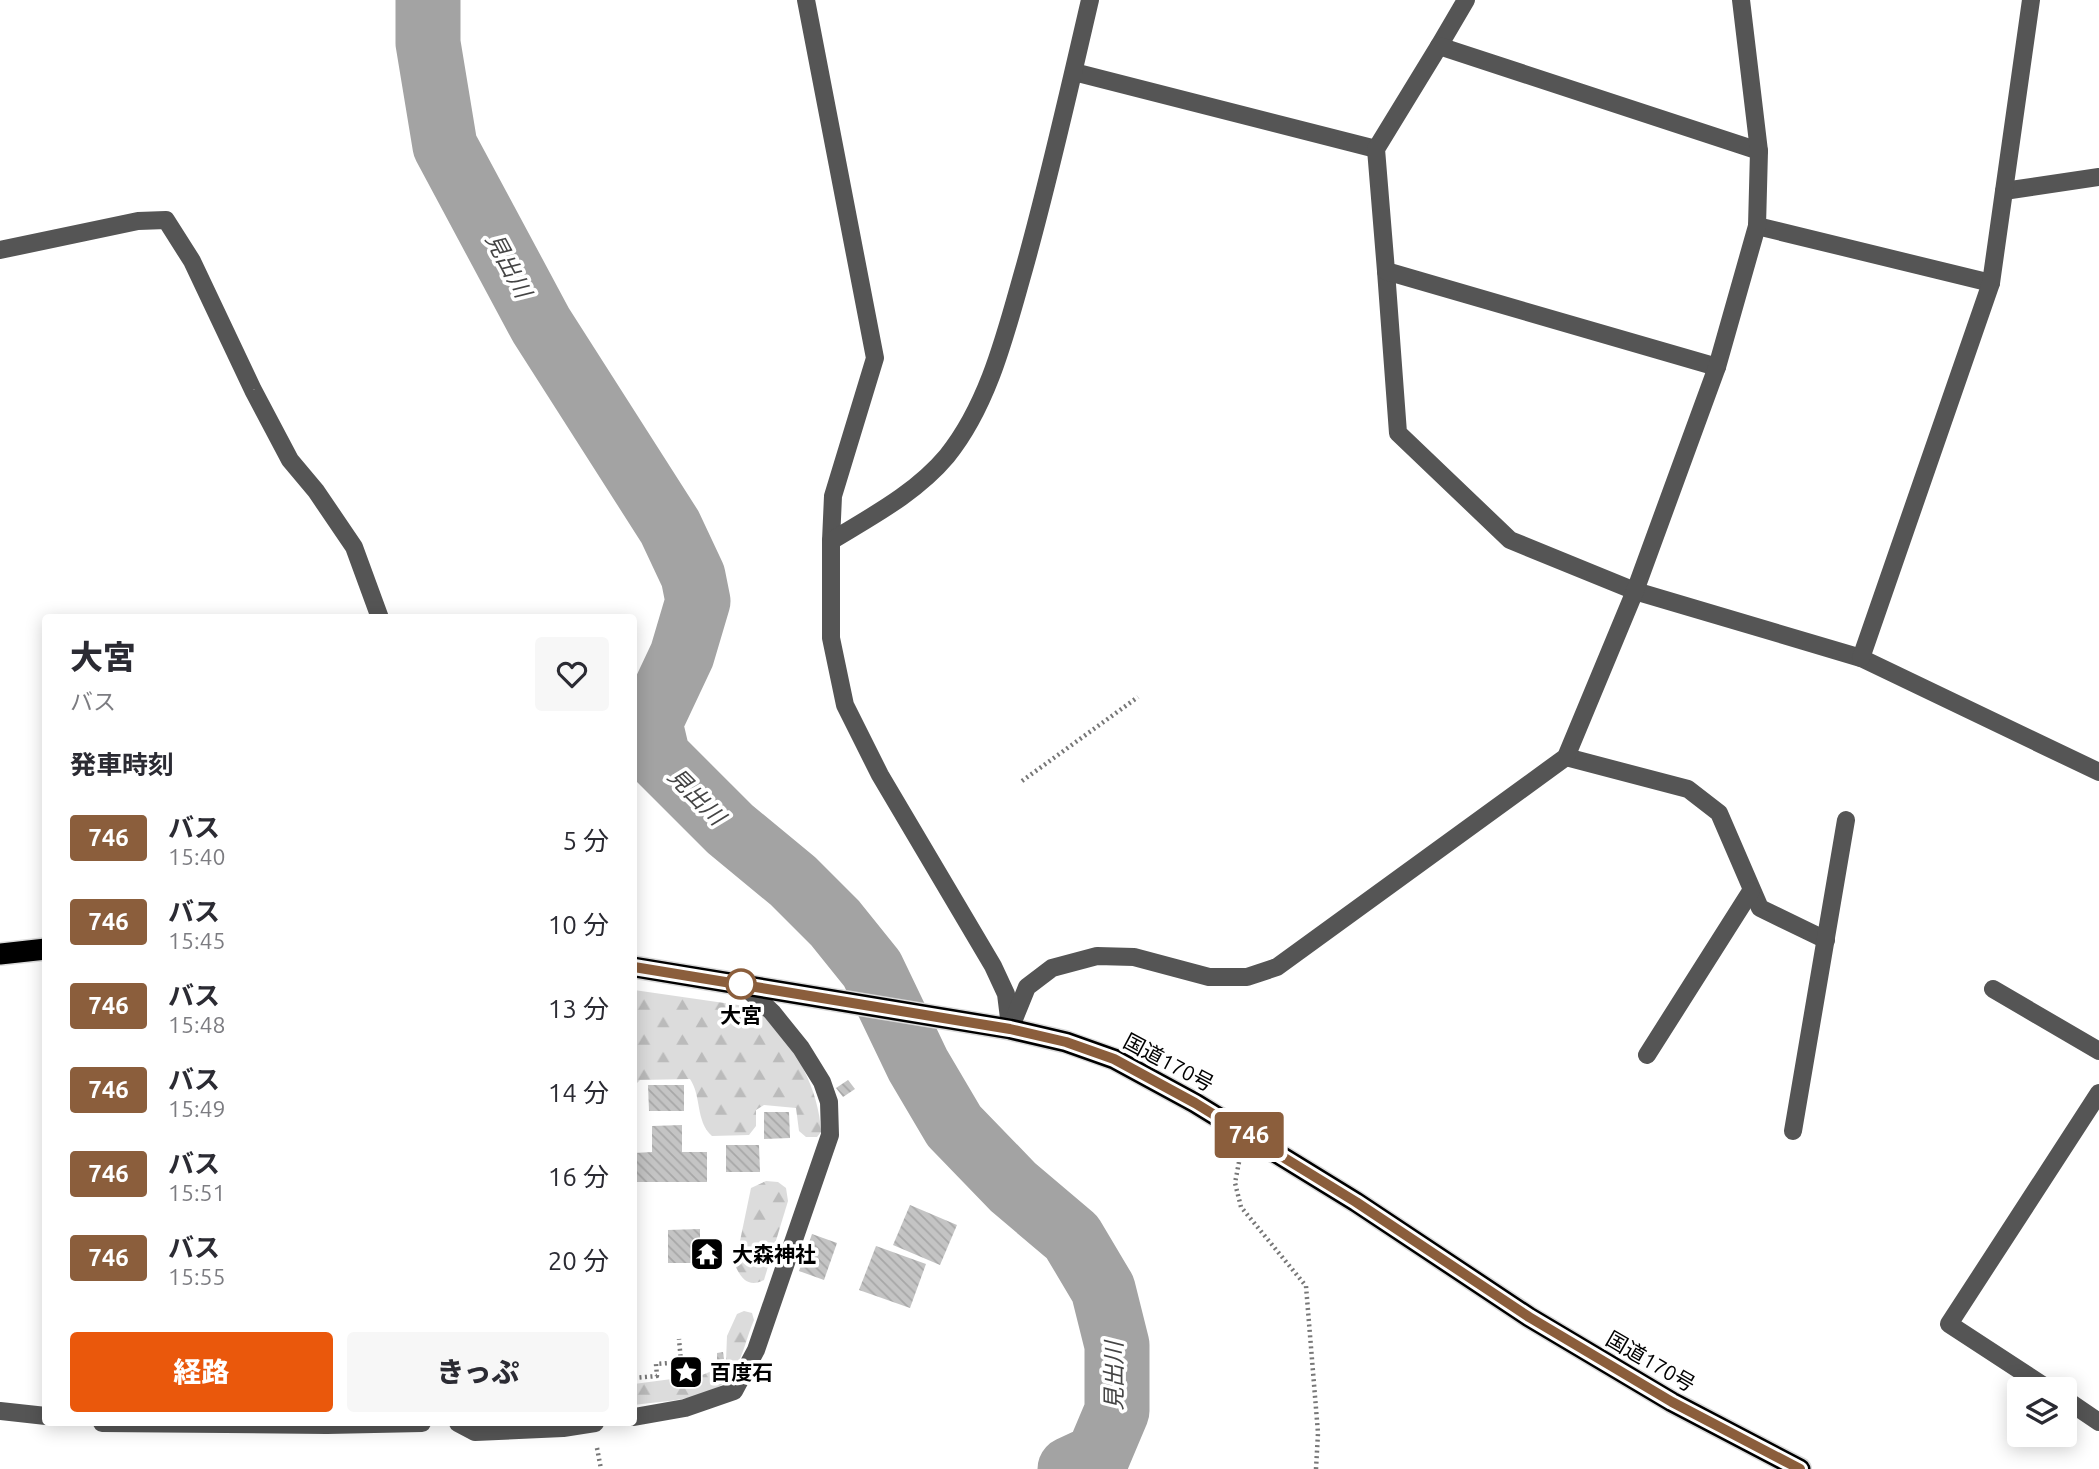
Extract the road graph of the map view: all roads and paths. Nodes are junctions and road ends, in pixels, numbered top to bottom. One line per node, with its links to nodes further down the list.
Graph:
1 (806, 0): 17 (street)
2 (1090, 0): 7 (street)
3 (1465, 0): 6 (street)
4 (1741, 0): 9 (street)
5 (2031, 0): 11 (street)
6 (1439, 46): 8 (street); 9 (street)
7 (1074, 72): 8 (street); 17 (street)
8 (1376, 149): 14 (street)
9 (1759, 150): 12 (street)
10 (2099, 177): 11 (street)
11 (2004, 191): 15 (street)
12 (1757, 226): 15 (street); 16 (street)
13 (0, 250): 19 (street)
14 (1386, 271): 16 (street); 18 (street)
15 (1991, 283): 20 (street)
16 (1717, 367): 18 (street)
17 (831, 541): 33 (street)
18 (1635, 591): 20 (street); 22 (street)
19 (379, 614)
20 (1861, 658): 23 (street)
21 (1138, 697): 24 (path)
22 (1566, 757): 26 (street); 33 (street)
23 (2099, 772)
24 (1022, 781)
25 (1846, 820): 27 (street)
26 (1751, 891): 27 (street); 35 (street)
27 (1826, 940): 37 (street)
28 (42, 949): 29 (highway)
29 (0, 954)
30 (637, 968): 31 (highway, 国道170号)
31 (742, 985): 33 (highway, 国道170号); 45 (street)
32 (1993, 989): 34 (street)
33 (1010, 1029): 38 (highway, 国道170号)
34 (2099, 1051)
35 (1647, 1055)
36 (2099, 1093): 40 (street)
37 (1793, 1131)
38 (1245, 1132): 49 (path); 50 (highway, 国道170号)
39 (680, 1339): 41 (path)
40 (2030, 1377)
41 (637, 1378)
42 (2077, 1407): 46 (street)
43 (0, 1411): 44 (street)
44 (42, 1416)
45 (637, 1416)
46 (2099, 1422)
47 (464, 1426): 48 (street)
48 (576, 1426)
49 (1315, 1469)
50 (1800, 1469)

